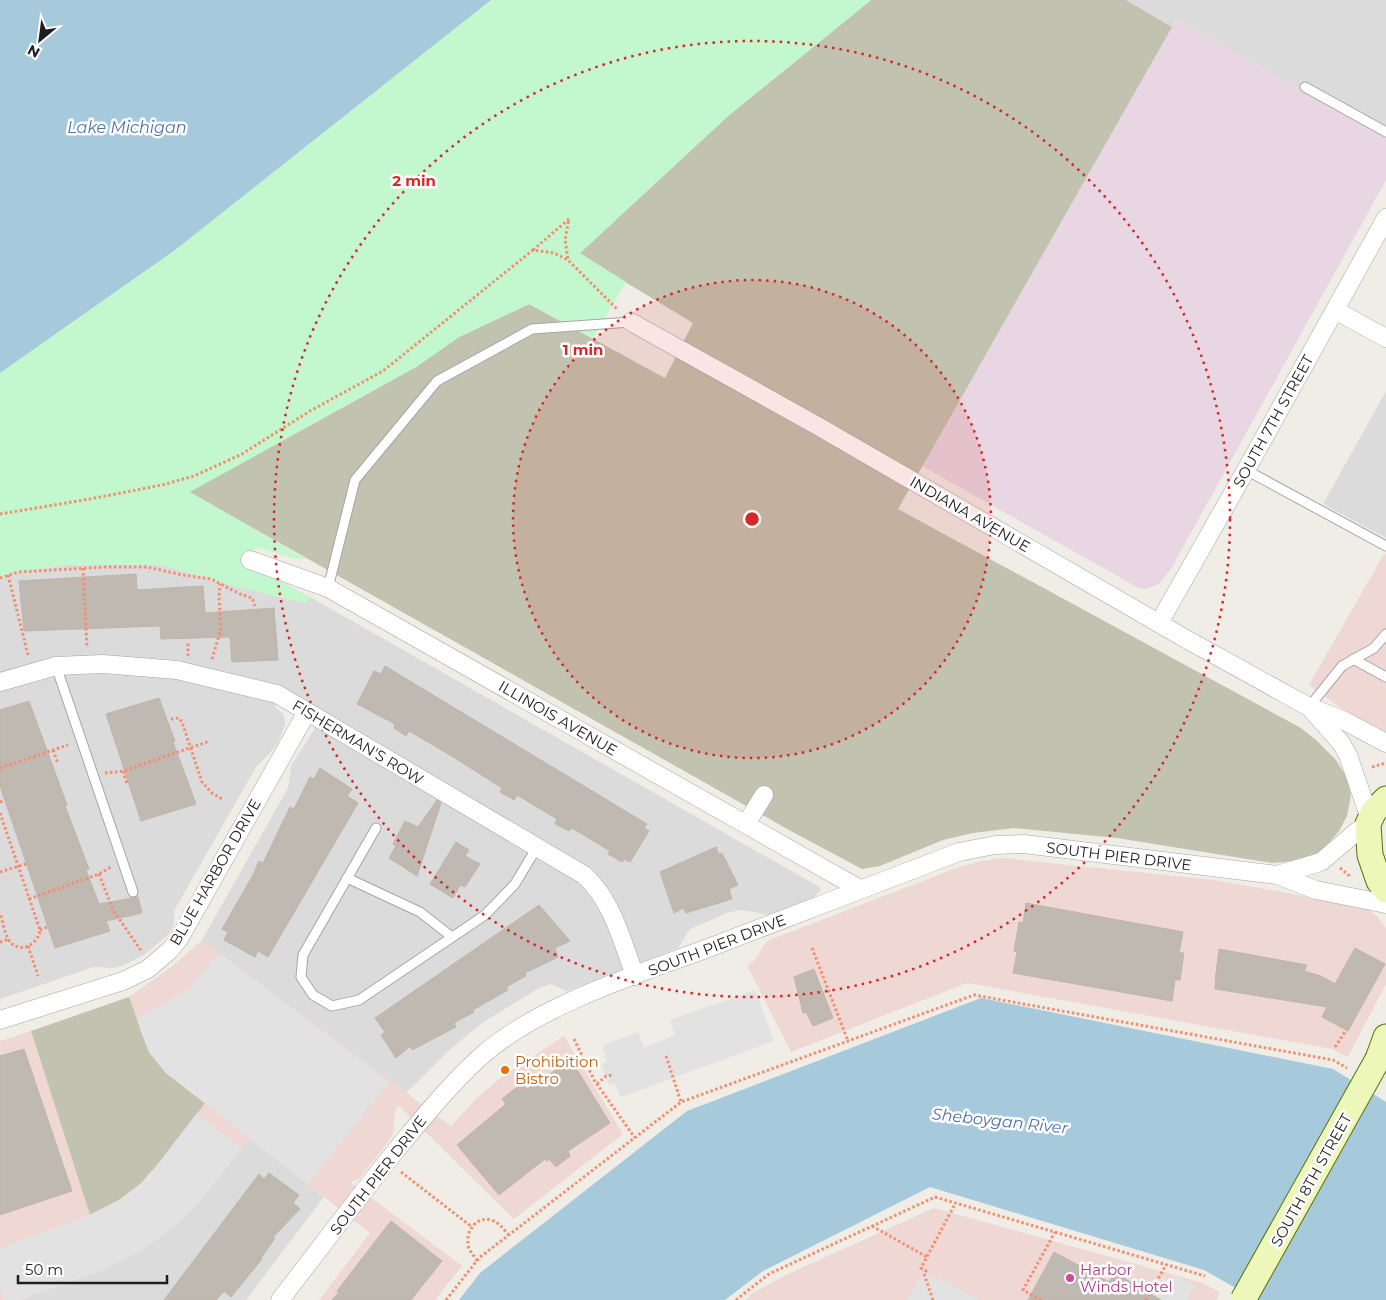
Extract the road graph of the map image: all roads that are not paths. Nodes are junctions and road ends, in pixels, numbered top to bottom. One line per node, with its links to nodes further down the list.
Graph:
1 (1305, 87): 2 (lane)
2 (1386, 132)
3 (1386, 218): 4 (street, SOUTH 7TH STREET)
4 (1335, 310): 6 (street); 7 (street, SOUTH 7TH STREET)
5 (631, 322): 10 (lane); 11 (street, INDIANA AVENUE)
6 (1386, 338)
7 (1246, 470): 8 (lane); 11 (street, SOUTH 7TH STREET)
8 (1386, 546)
9 (250, 560): 10 (street, ILLINOIS AVENUE)
10 (328, 588): 23 (street, ILLINOIS AVENUE)
11 (1159, 623): 17 (street, INDIANA AVENUE)
12 (1386, 634): 13 (lane)
13 (1353, 659): 15 (lane); 17 (lane)
14 (56, 666): 16 (street, FISHERMAN'S ROW); 18 (street, FISHERMAN'S ROW); 30 (lane)
15 (1386, 677)
16 (0, 682)
17 (1309, 707): 19 (street, INDIANA AVENUE); 22 (street, INDIANA AVENUE)
18 (308, 712): 25 (street, FISHERMAN'S ROW); 34 (street, BLUE HARBOR DRIVE)
19 (1386, 743)
20 (764, 795): 23 (street)
21 (1386, 799): 22 (main road)
22 (1369, 822): 26 (street, SOUTH PIER DRIVE); 29 (main road)
23 (746, 824): 28 (street, ILLINOIS AVENUE)
24 (376, 828): 27 (lane)
25 (537, 847): 32 (lane); 33 (street, FISHERMAN'S ROW)
26 (1277, 875): 28 (street, SOUTH PIER DRIVE); 31 (street, SOUTH PIER DRIVE)
27 (347, 878): 32 (lane); 32 (lane)
28 (860, 889): 33 (street, SOUTH PIER DRIVE)
29 (1386, 890)
30 (133, 892)
31 (1386, 904)
32 (452, 937)
33 (635, 976): 36 (street, SOUTH PIER DRIVE)
34 (0, 1020)
35 (1383, 1050): 37 (main road, SOUTH 8TH STREET, bridge)
36 (280, 1300)
37 (1243, 1300)

